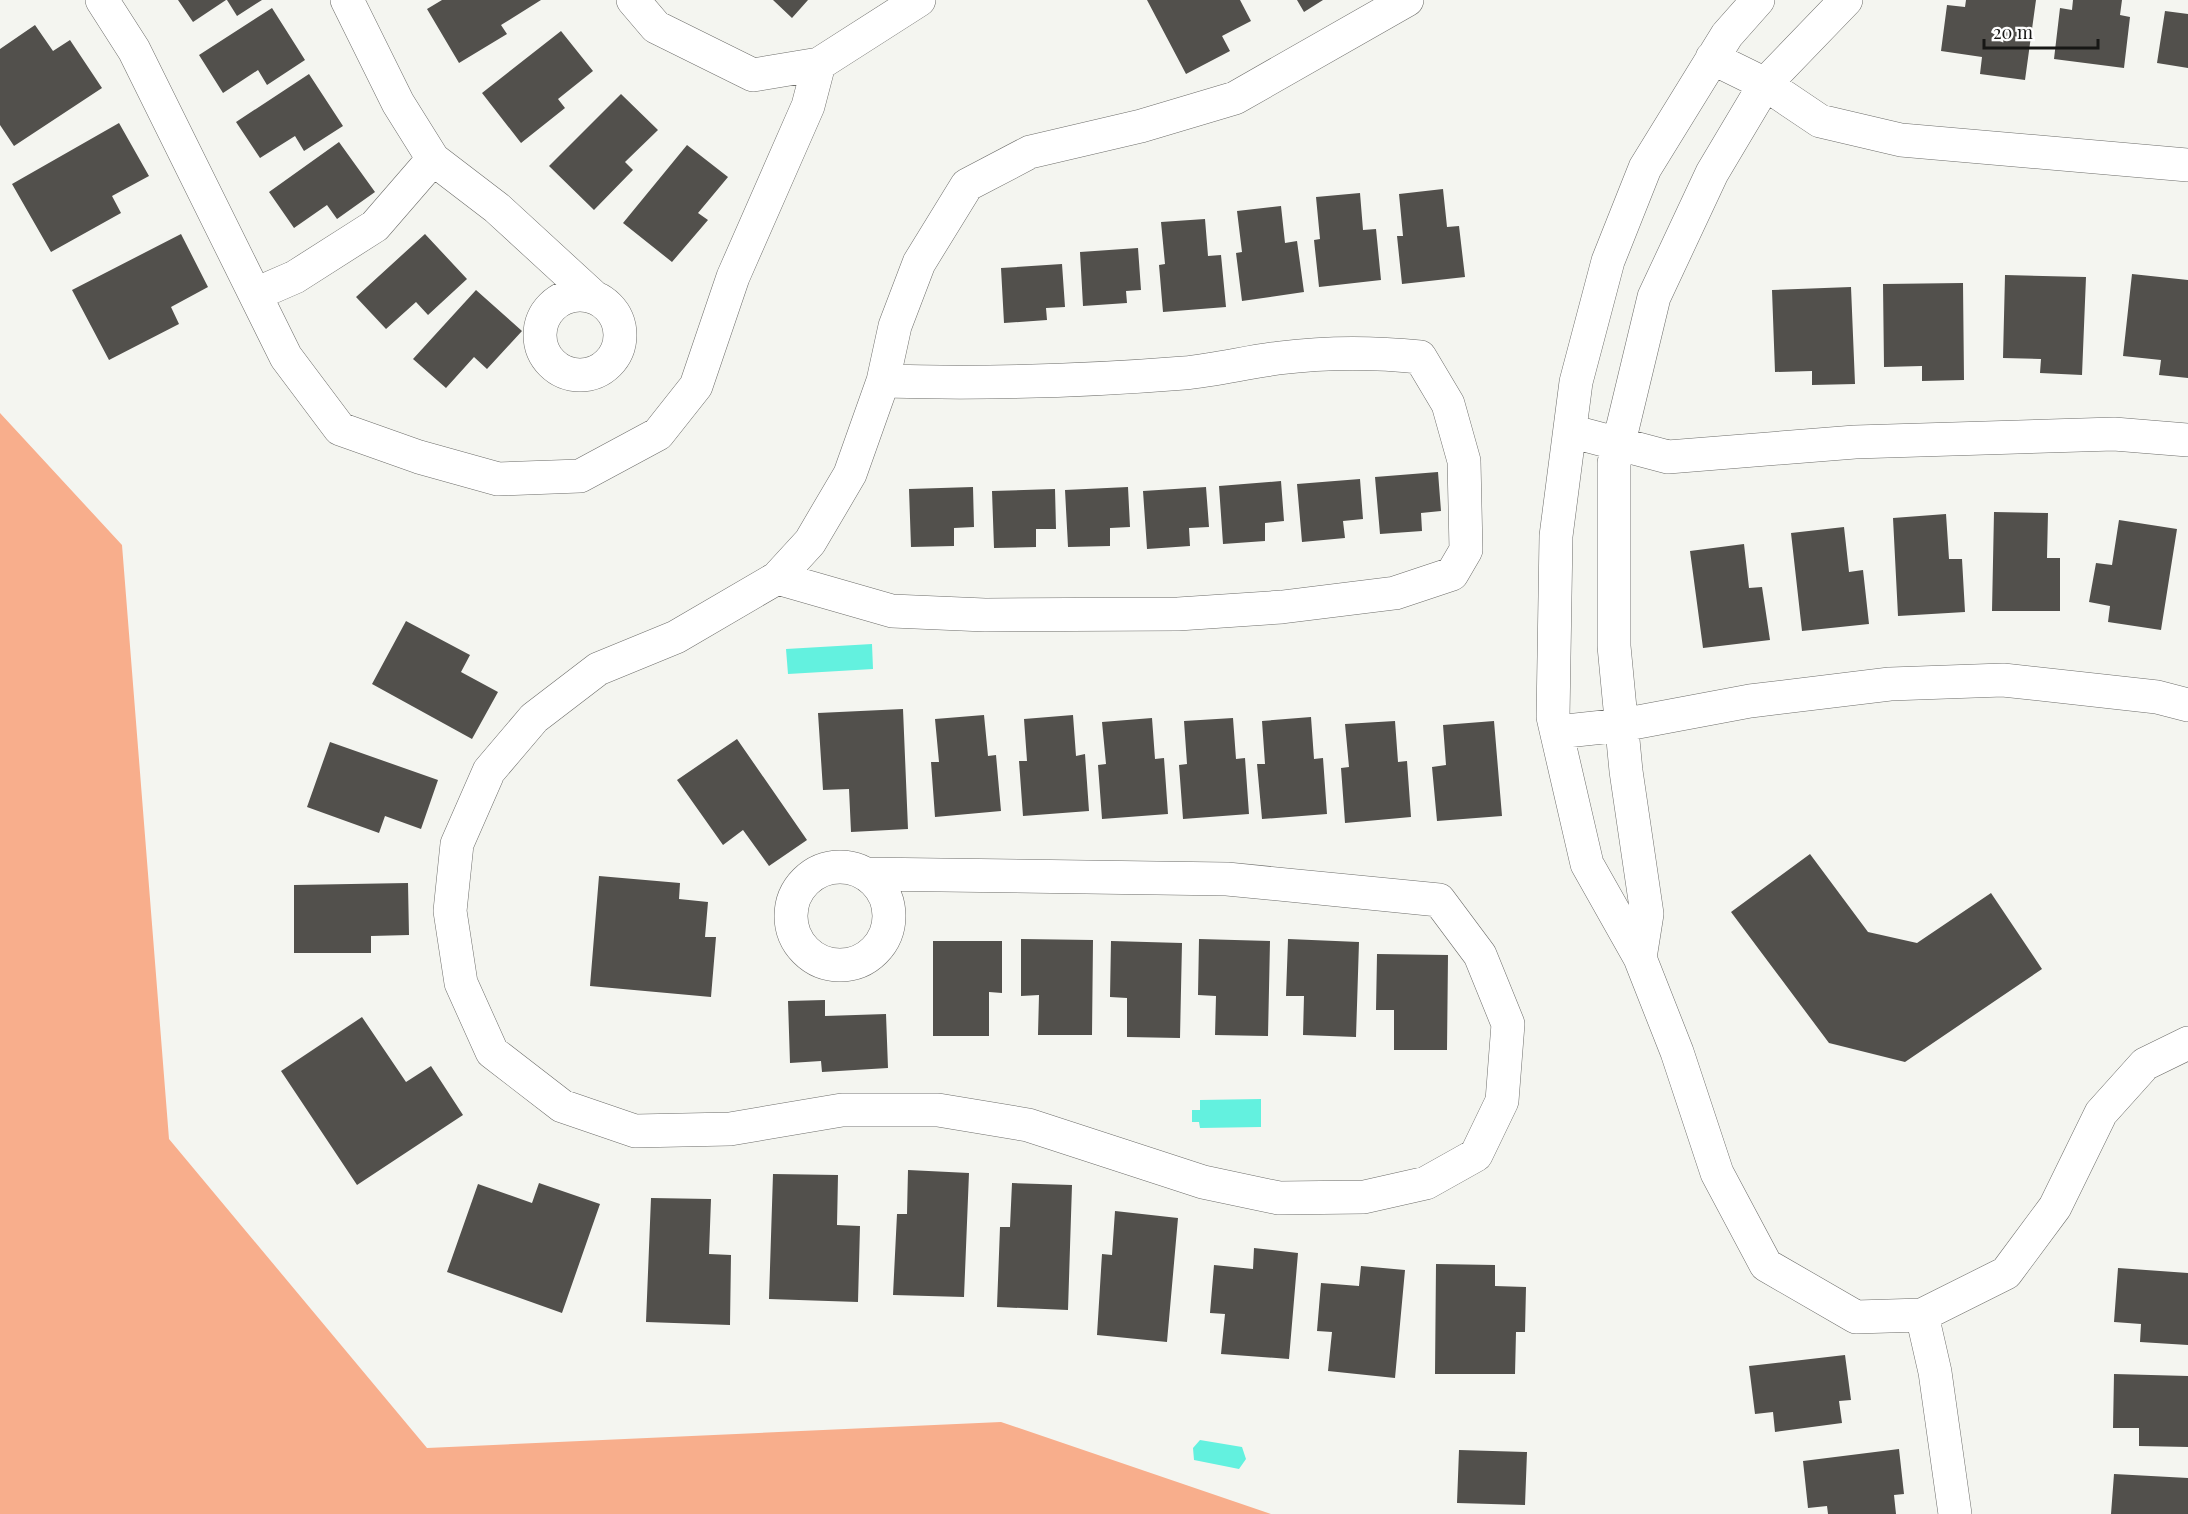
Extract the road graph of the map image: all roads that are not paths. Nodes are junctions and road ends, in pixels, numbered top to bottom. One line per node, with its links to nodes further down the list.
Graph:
1 (102, 0): 14 (street)
2 (347, 0): 11 (street)
3 (633, 0): 9 (street)
4 (919, 0): 9 (street)
5 (1407, 0): 17 (street)
6 (1758, 0): 8 (street)
7 (1846, 0): 10 (street)
8 (1712, 58): 10 (street); 18 (street)
9 (819, 64): 14 (street)
10 (1765, 84): 12 (street); 20 (street)
11 (433, 159): 13 (street); 14 (street)
12 (2188, 165)
13 (534, 242): 15 (street); 16 (street)
14 (256, 294)
15 (595, 298): 16 (street); 16 (street)
16 (556, 303)
17 (883, 381): 21 (street); 21 (street)
18 (1570, 430): 20 (street); 24 (street)
19 (2188, 440): 20 (street)
20 (1619, 443): 23 (street)
21 (777, 578): 26 (street)
22 (2188, 705): 23 (street)
23 (1622, 725): 24 (street); 28 (street)
24 (1557, 732): 28 (street)
25 (865, 874): 26 (street); 27 (street); 27 (street)
26 (953, 875): 27 (street)
27 (889, 922)
28 (1640, 958): 30 (street)
29 (2188, 1043): 30 (street)
30 (1922, 1315): 31 (street)
31 (1955, 1514)

